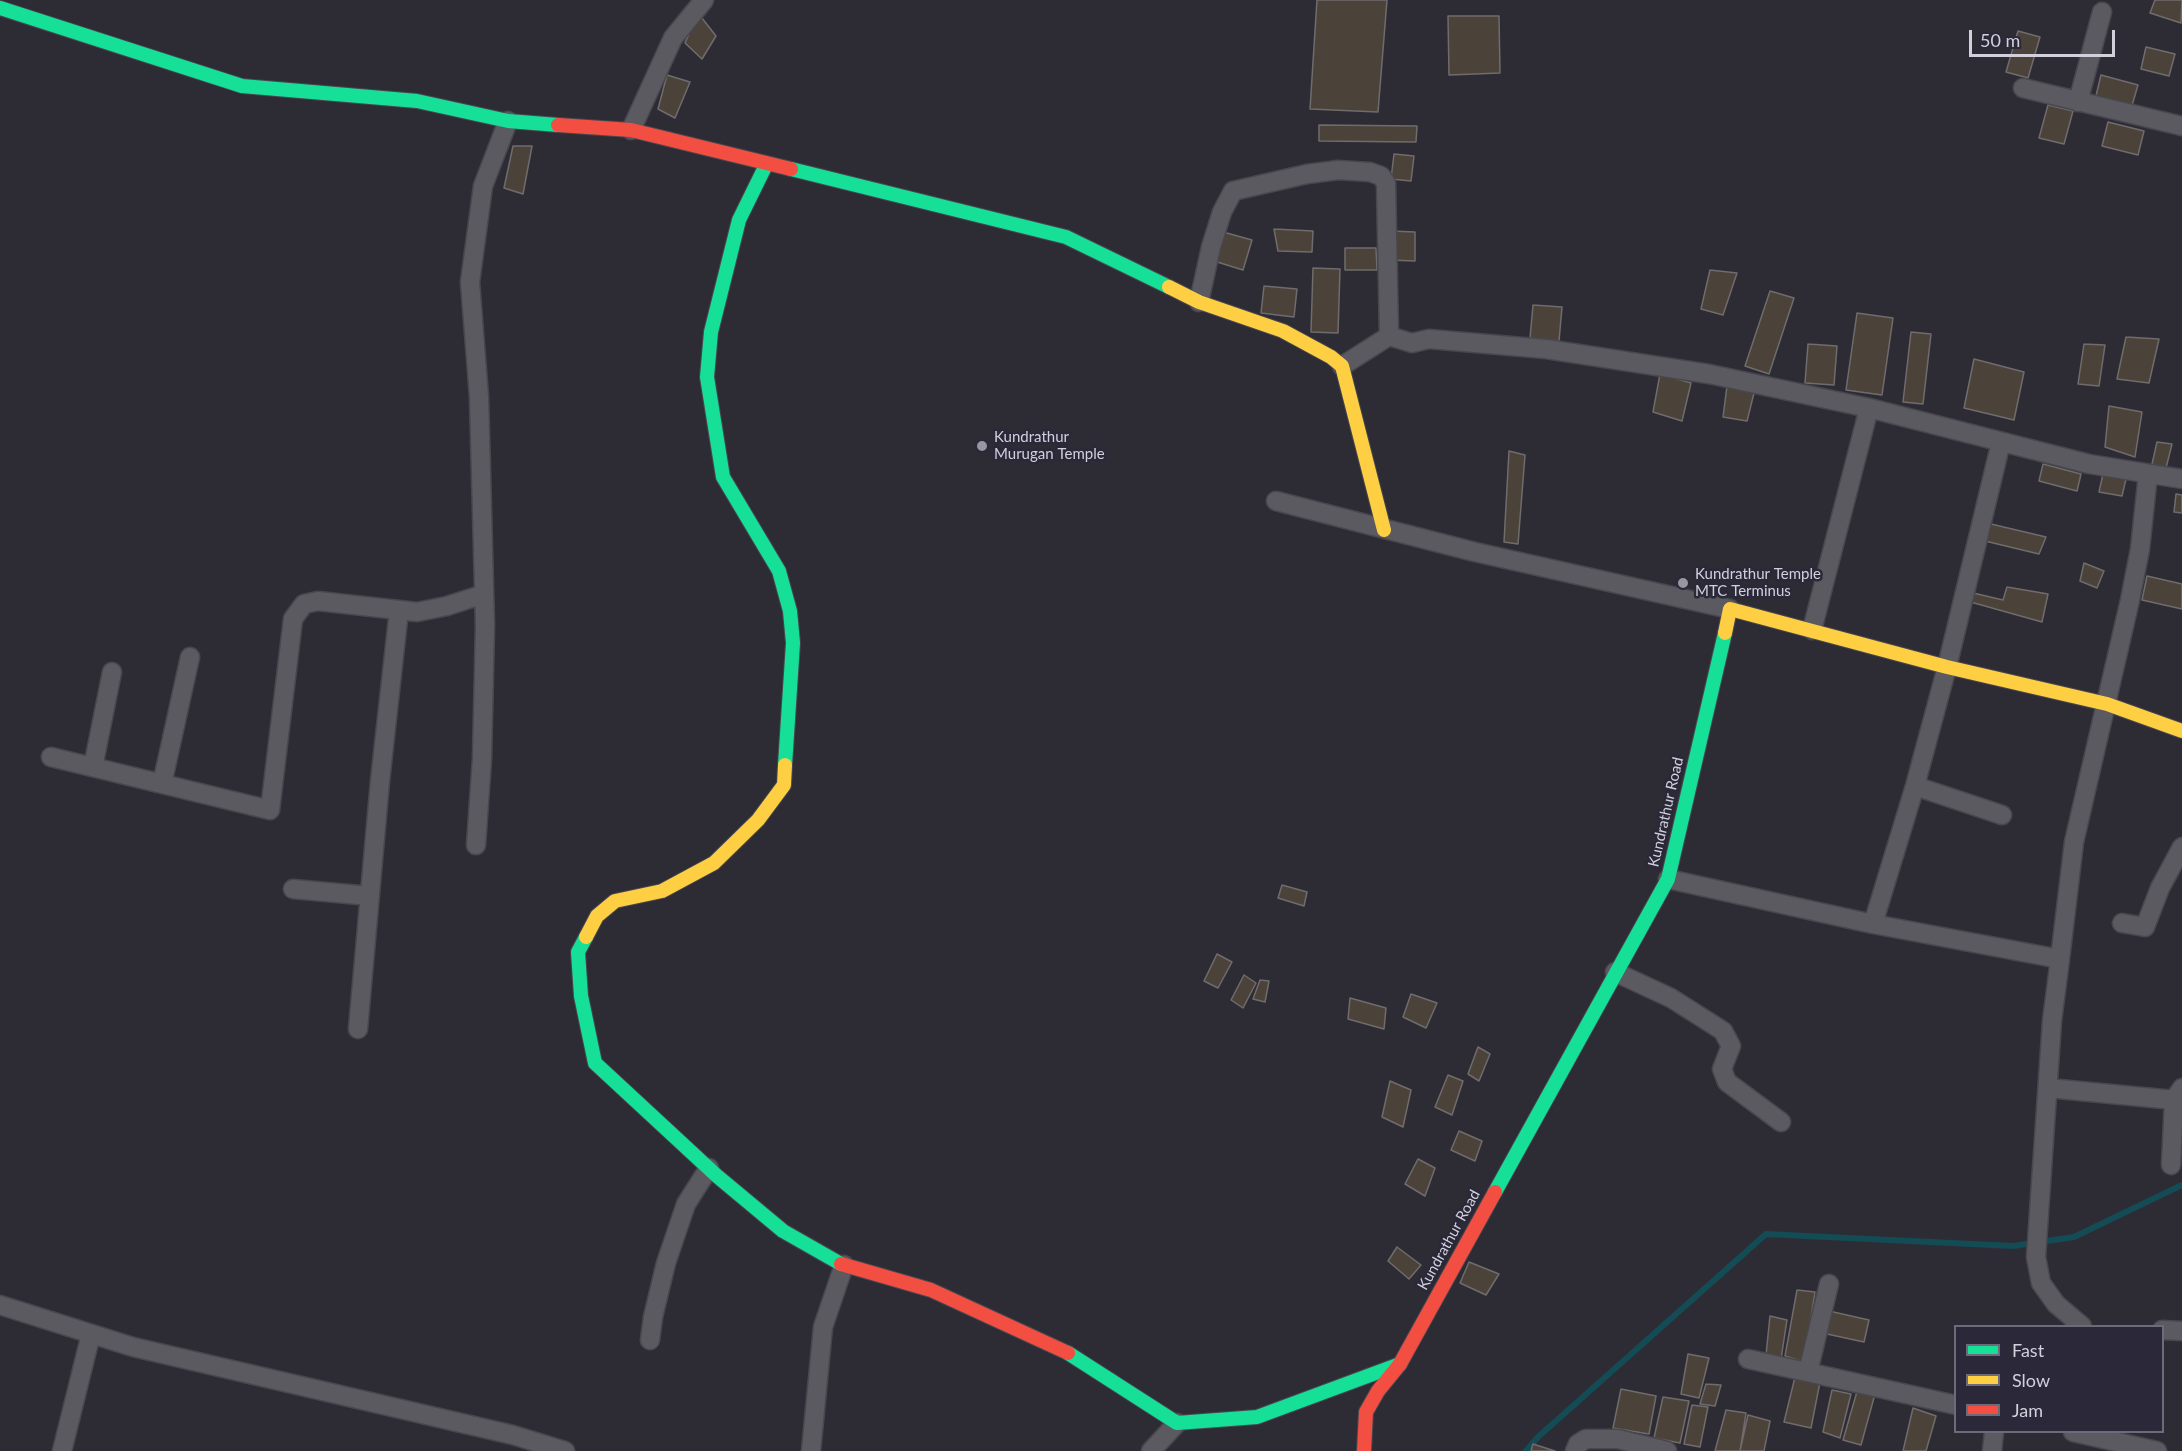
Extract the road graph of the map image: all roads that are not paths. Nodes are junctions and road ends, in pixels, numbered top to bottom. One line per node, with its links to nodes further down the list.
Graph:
1 (704, 0): 8 (street)
2 (0, 8): 6 (street)
3 (2102, 12): 5 (street)
4 (2023, 88): 5 (street)
5 (2078, 102): 7 (street)
6 (508, 121): 8 (street); 19 (street)
7 (2182, 126)
8 (630, 130): 9 (street)
9 (766, 165): 10 (street); 47 (street)
10 (1199, 302): 11 (street); 12 (street)
11 (1389, 336): 12 (street); 13 (street)
12 (1342, 366): 18 (street)
13 (1869, 408): 14 (street); 22 (street)
14 (2001, 442): 15 (street); 24 (street)
15 (2148, 474): 16 (street); 26 (street)
16 (2182, 479)
17 (1276, 501): 18 (street)
18 (1384, 530): 20 (street)
19 (484, 594): 21 (street); 33 (street)
20 (1730, 609): 22 (street); 35 (street, Kundrathur Road)
21 (399, 610): 30 (street); 37 (street)
22 (1812, 630): 24 (street)
23 (190, 657): 30 (street)
24 (1947, 667): 26 (street); 31 (street)
25 (112, 672): 29 (street)
26 (2107, 704): 27 (street); 40 (street)
27 (2182, 731)
28 (51, 757): 29 (street)
29 (93, 767): 30 (street)
30 (162, 784)
31 (1915, 786): 32 (street); 39 (street)
32 (2002, 815)
33 (476, 845)
34 (2182, 847): 38 (street)
35 (1668, 879): 39 (street); 41 (street, Kundrathur Road)
36 (293, 889): 37 (street)
37 (370, 896): 42 (street)
38 (2122, 923)
39 (1873, 924): 40 (street)
40 (2061, 959): 43 (street)
41 (1615, 972): 45 (street); 57 (street, Kundrathur Road)
42 (358, 1029)
43 (2048, 1088): 44 (street); 51 (street)
44 (2178, 1094): 46 (street)
45 (1781, 1122)
46 (2171, 1165)
47 (709, 1168): 48 (street); 55 (street)
48 (844, 1265): 60 (street); 65 (street)
49 (1828, 1284): 58 (street)
50 (0, 1305): 54 (street)
51 (2081, 1325)
52 (2164, 1330): 53 (street)
53 (2182, 1331)
54 (92, 1334): 63 (street); 64 (street)
55 (650, 1340)
56 (1748, 1359): 58 (street)
57 (1400, 1364): 60 (street); 67 (street, Kundrathur Road)
58 (1808, 1372): 59 (street)
59 (1954, 1405)
60 (1177, 1423): 66 (street)
61 (1994, 1433): 70 (street)
62 (2081, 1433): 71 (street)
63 (62, 1451)
64 (565, 1451)
65 (811, 1451)
66 (1151, 1451)
67 (1364, 1451)
68 (1575, 1451): 69 (street)
69 (1667, 1451)
70 (1992, 1451)
71 (2157, 1451)

